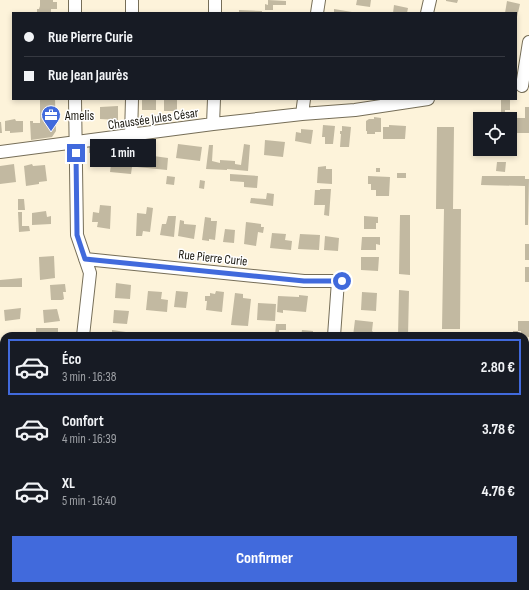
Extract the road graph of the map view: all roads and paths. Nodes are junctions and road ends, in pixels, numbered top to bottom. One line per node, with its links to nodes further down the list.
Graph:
1 (75, 0): 5 (street)
2 (215, 0): 6 (street)
3 (319, 0): 7 (street)
4 (430, 0): 8 (street)
5 (75, 12)
6 (214, 12)
7 (317, 12)
8 (427, 12)
9 (529, 42): 10 (street)
10 (522, 86)
11 (75, 100): 19 (street)
12 (132, 100): 18 (street)
13 (214, 100): 17 (street)
14 (304, 100): 16 (street)
15 (411, 100): 16 (street, Chaussée Jules César)
16 (302, 114): 17 (street, Chaussée Jules César)
17 (213, 124): 18 (street, Chaussée Jules César)
18 (131, 135): 19 (street, Chaussée Jules César)
19 (76, 143): 20 (street, Chaussée Jules César); 21 (street)
20 (0, 152)
21 (85, 259): 22 (street); 23 (street, Rue Pierre Curie)
22 (83, 332)
23 (334, 332)

